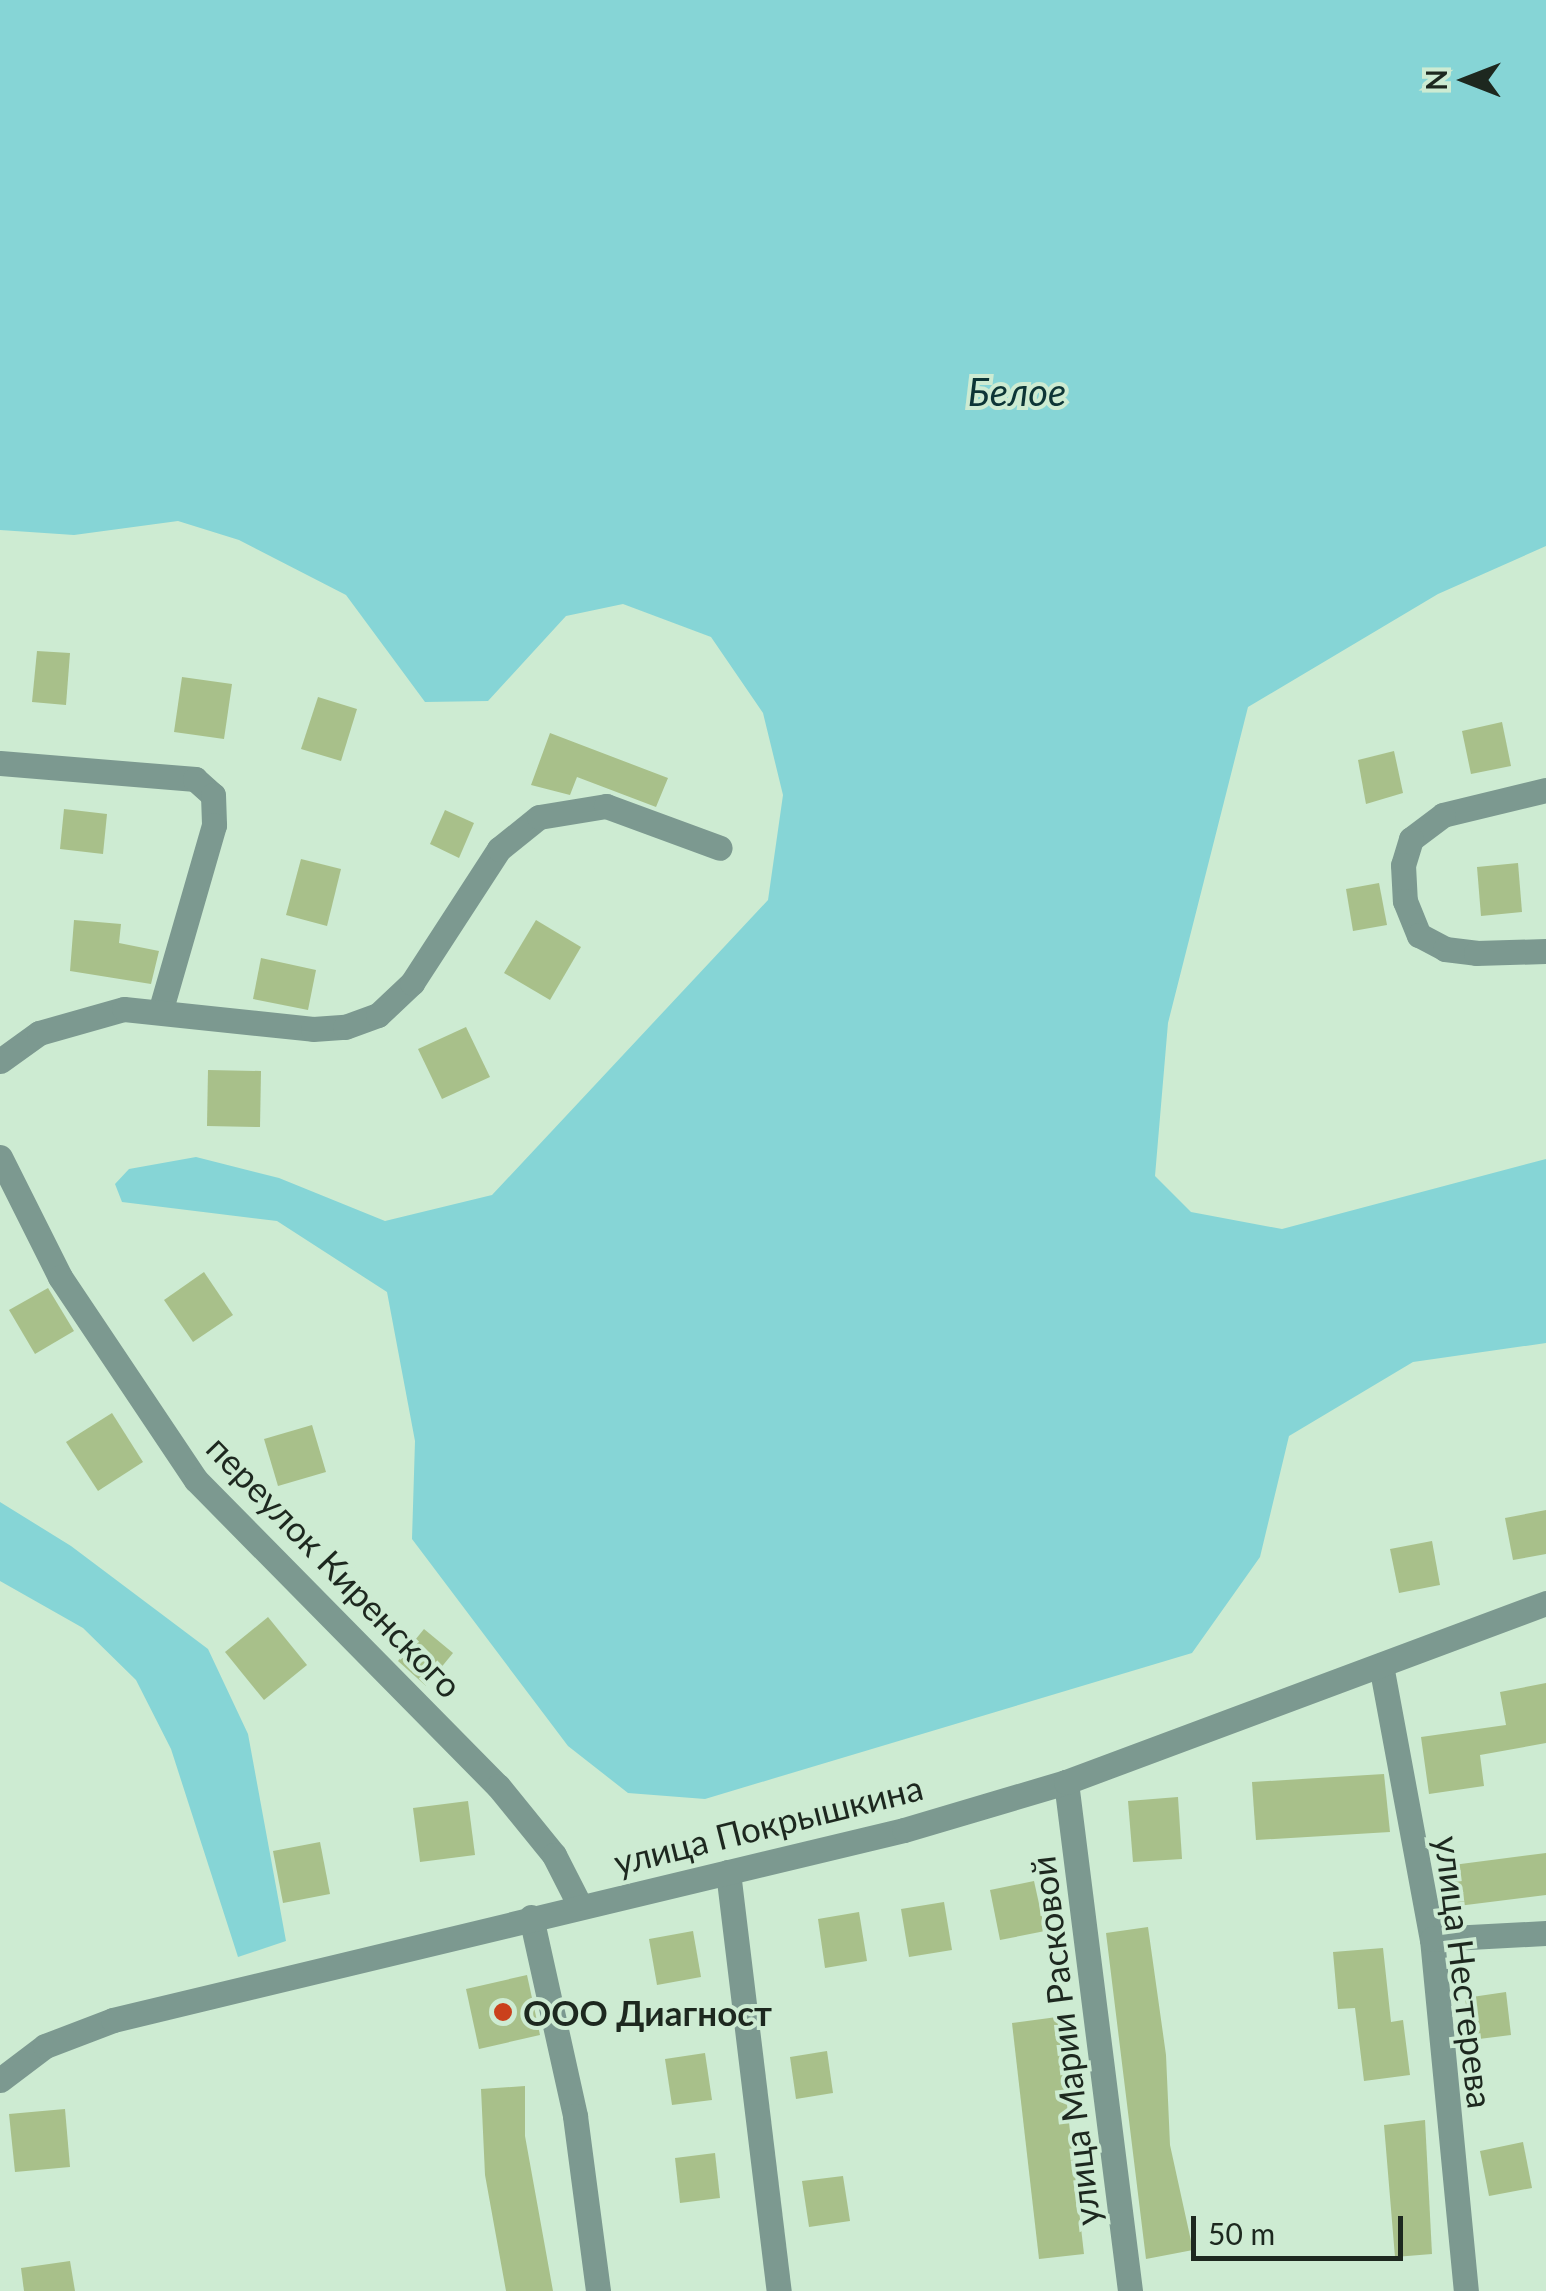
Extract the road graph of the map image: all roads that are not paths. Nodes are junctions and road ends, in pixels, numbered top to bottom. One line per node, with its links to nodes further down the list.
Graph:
1 (0, 763): 5 (street)
2 (1546, 790): 4 (street)
3 (720, 848): 5 (street)
4 (1546, 951)
5 (161, 1009): 6 (street)
6 (0, 1062)
7 (0, 1157): 12 (street, переулок Киренского)
8 (1546, 1603): 9 (street, улица Покрышкина)
9 (1381, 1665): 10 (street, улица Покрышкина); 15 (street, улица Нестерева)
10 (1066, 1782): 11 (street, улица Покрышкина); 19 (street, улица Марии Расковой)
11 (728, 1872): 12 (street, улица Покрышкина); 18 (street)
12 (580, 1906): 13 (street, улица Покрышкина)
13 (531, 1917): 16 (street, улица Покрышкина); 17 (street)
14 (1546, 1933): 15 (street)
15 (1432, 1939): 20 (street, улица Нестерева)
16 (4, 2067)
17 (598, 2291)
18 (780, 2291)
19 (1130, 2291)
20 (1466, 2291)

